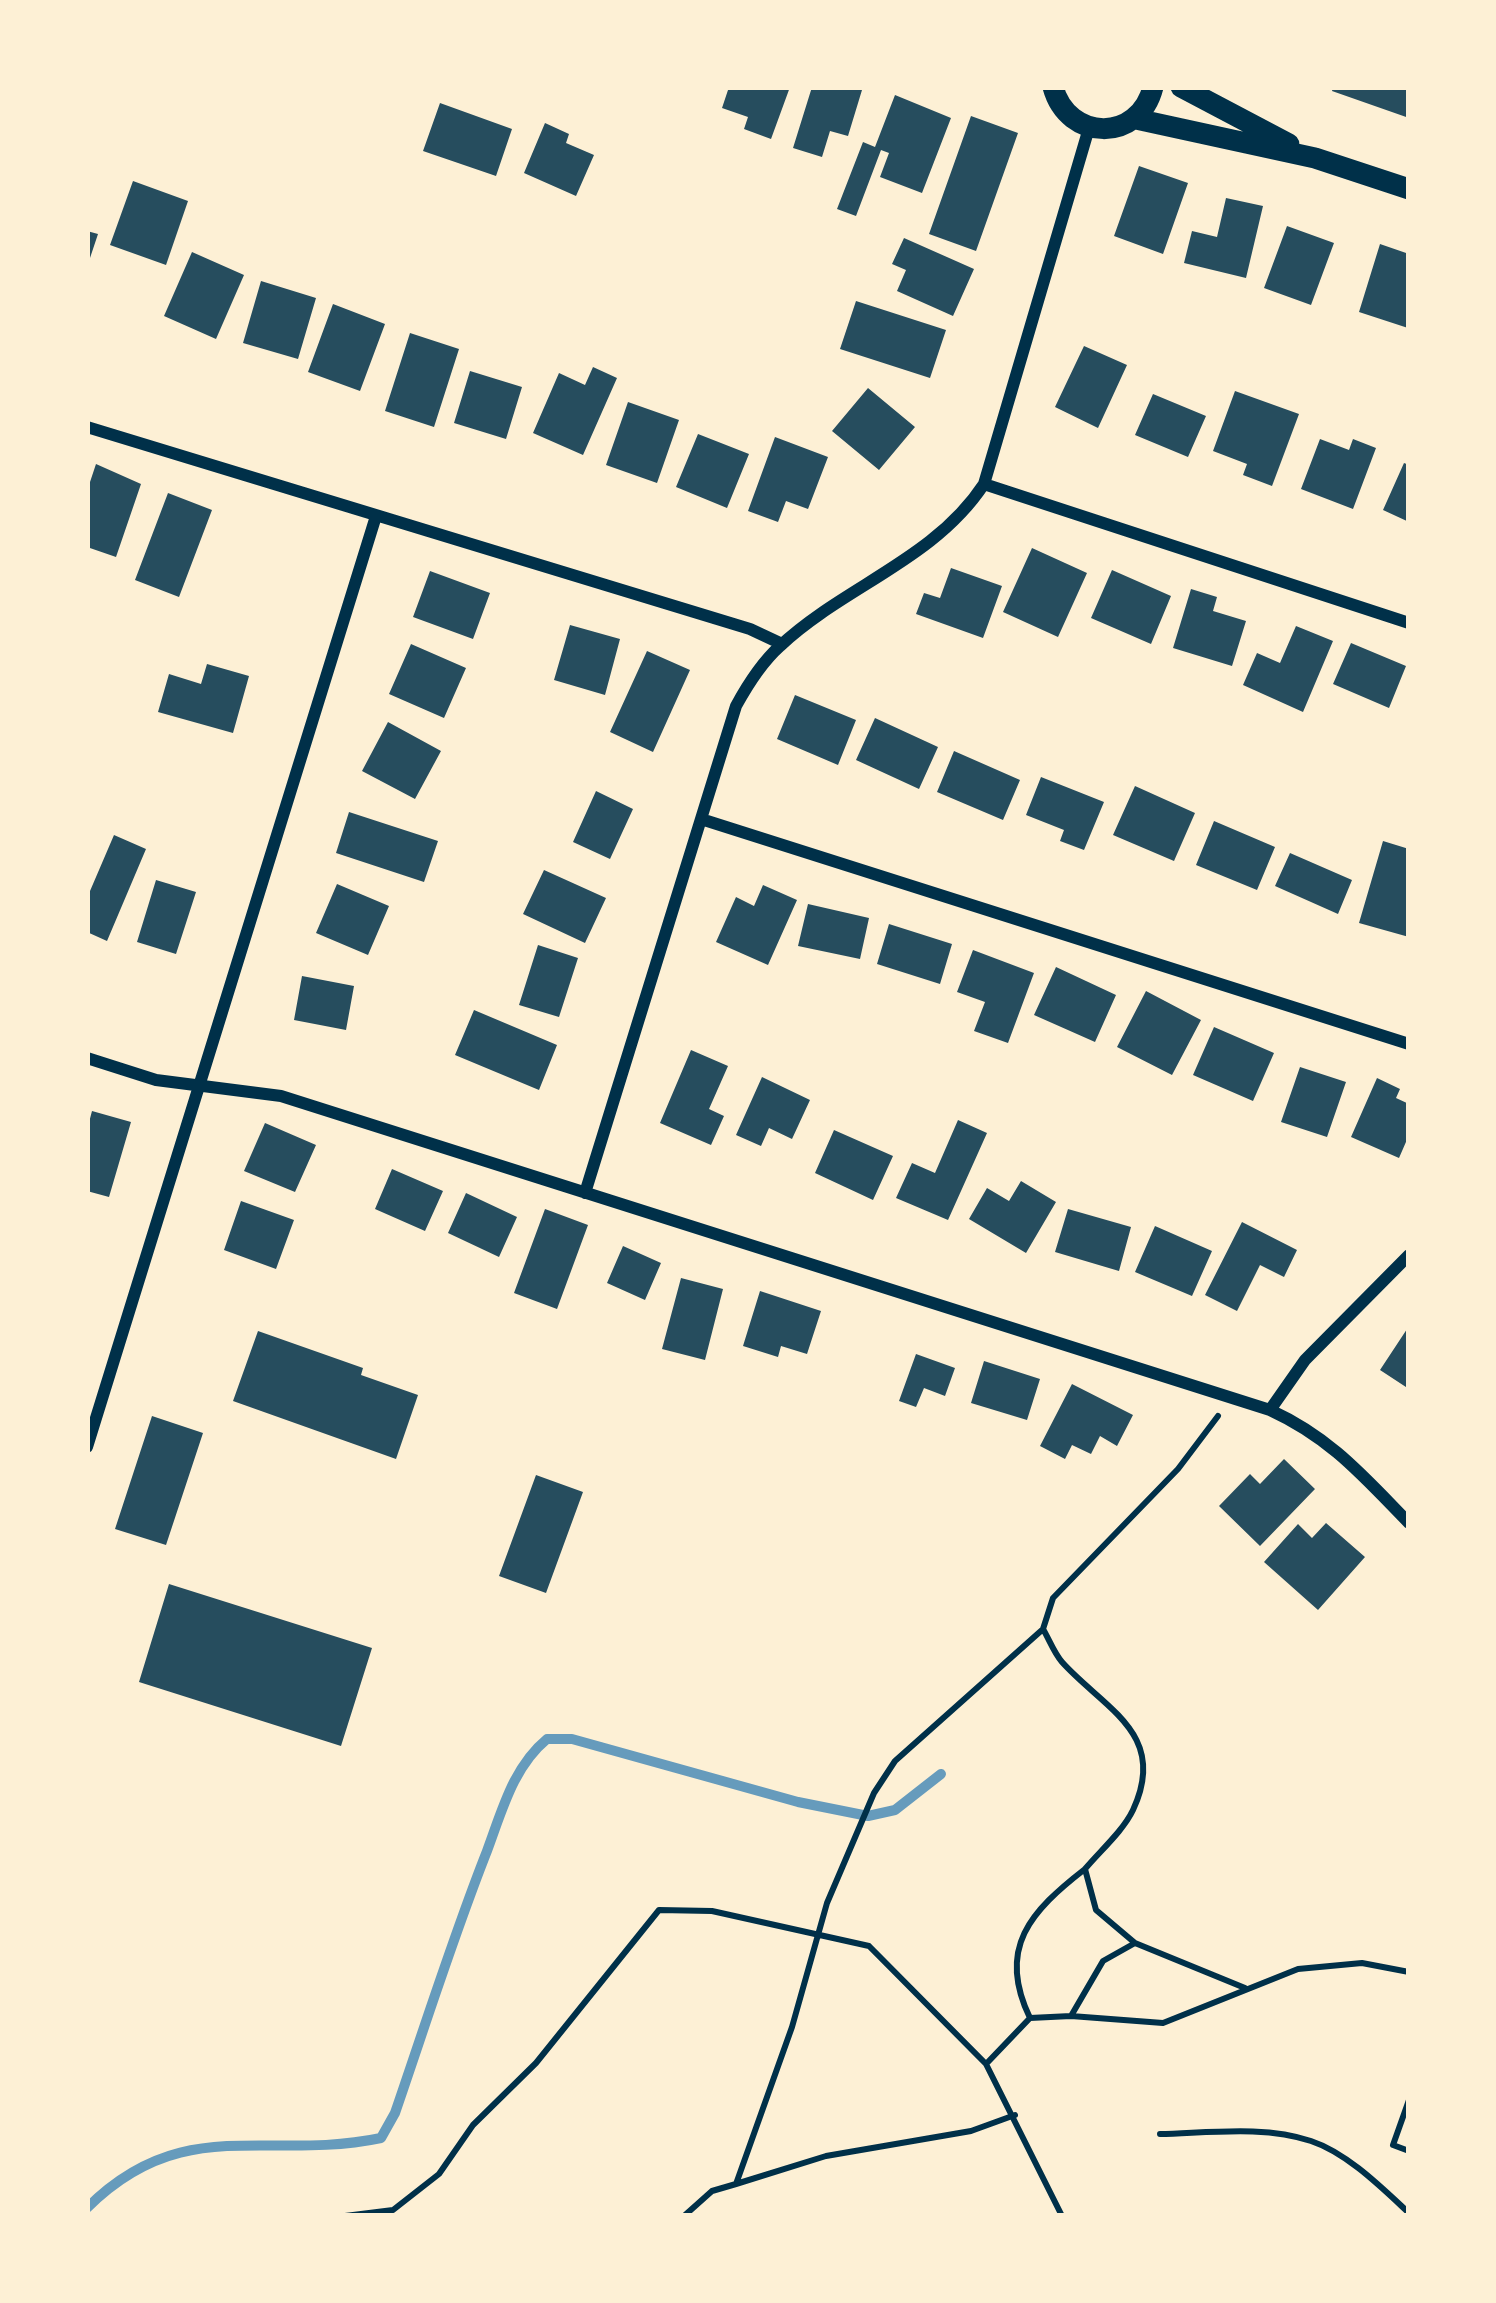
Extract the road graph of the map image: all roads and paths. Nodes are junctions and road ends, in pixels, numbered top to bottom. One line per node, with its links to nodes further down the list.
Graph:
1 (1154, 87): 4 (street)
2 (1181, 87): 6 (street)
3 (1052, 88): 5 (street)
4 (1136, 119): 5 (street); 6 (street)
5 (1088, 128): 9 (street)
6 (1316, 158): 7 (street)
7 (1409, 189)
8 (87, 427): 10 (street)
9 (984, 484): 11 (street); 12 (street)
10 (376, 516): 12 (street); 16 (street)
11 (1409, 623)
12 (782, 644): 13 (street)
13 (701, 819): 14 (street); 17 (street)
14 (1409, 1044)
15 (87, 1058): 16 (street)
16 (198, 1084): 17 (street); 21 (street)
17 (585, 1193): 19 (street)
18 (1409, 1255): 19 (street)
19 (1270, 1410): 22 (street)
20 (1218, 1416): 23 (path)
21 (87, 1447)
22 (1409, 1523)
23 (1043, 1629): 24 (path); 25 (path)
24 (1085, 1869): 26 (path); 30 (path)
25 (817, 1935): 31 (path); 36 (path); 40 (path)
26 (1135, 1943): 28 (path); 29 (path)
27 (1409, 1972): 28 (path)
28 (1245, 1988): 29 (path)
29 (1071, 2016): 30 (path)
30 (1030, 2018): 31 (path)
31 (986, 2064): 33 (path)
32 (1409, 2100): 35 (path)
33 (1015, 2115): 36 (path); 42 (path)
34 (1160, 2134): 37 (path)
35 (1409, 2151)
36 (736, 2184): 41 (path)
37 (1409, 2213)
38 (224, 2216): 39 (path)
39 (286, 2216)
40 (344, 2216)
41 (684, 2216)
42 (1062, 2216)

